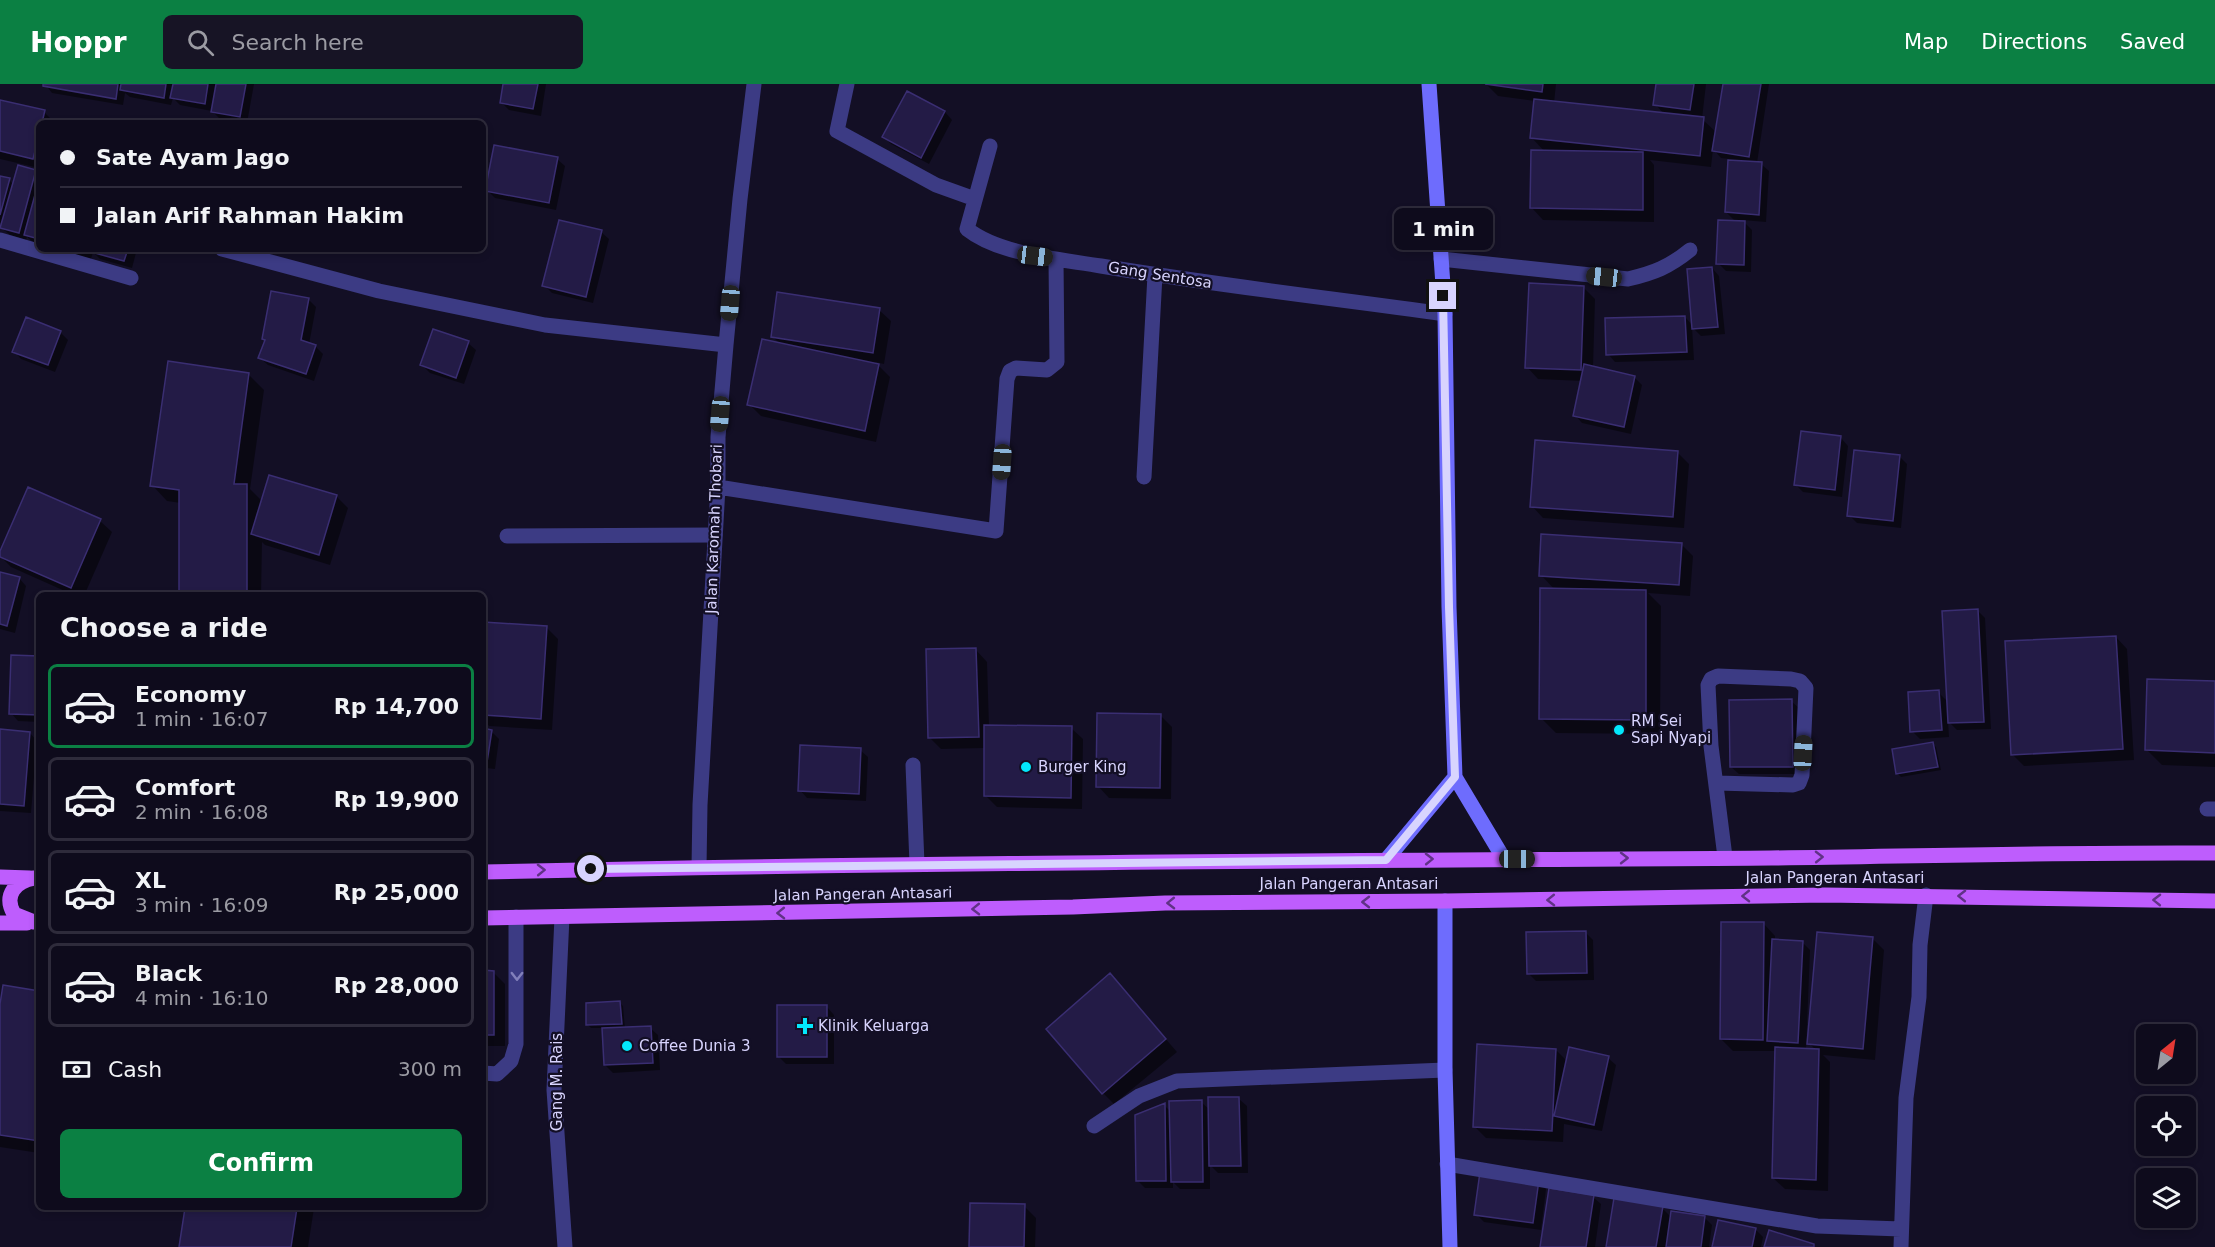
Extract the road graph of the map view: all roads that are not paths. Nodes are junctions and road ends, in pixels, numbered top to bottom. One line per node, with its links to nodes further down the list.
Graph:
1 (754, 84): 16 (street, Jalan Karomah Thobari)
2 (847, 84): 5 (street)
3 (1429, 84): 12 (street)
4 (990, 146): 5 (street, Gang Sentosa)
5 (975, 199): 11 (street, Gang Sentosa)
6 (0, 240): 7 (street)
7 (36, 250)
8 (1690, 250): 12 (street)
9 (41, 252): 14 (street)
10 (233, 252): 16 (street)
11 (1056, 259): 13 (street, Gang Sentosa); 18 (street)
12 (1441, 259): 15 (street)
13 (1155, 275): 15 (street, Gang Sentosa); 17 (street)
14 (131, 278)
15 (1444, 314): 22 (street)
16 (726, 345): 18 (street, Jalan Karomah Thobari)
17 (1144, 477)
18 (718, 487): 19 (street, Jalan Karomah Thobari)
19 (715, 535): 20 (street); 29 (street, Jalan Karomah Thobari)
20 (507, 536)
21 (914, 765): 28 (street)
22 (1455, 777): 26 (street); 27 (street)
23 (1717, 783): 23 (street); 25 (street)
24 (2215, 853): 25 (main road, Jalan Pangeran Antasari, one-way to 24)
25 (1725, 857): 26 (main road, Jalan Pangeran Antasari, one-way to 25)
26 (1504, 859): 27 (main road, Jalan Pangeran Antasari, one-way to 26)
27 (1386, 860): 28 (main road, Jalan Pangeran Antasari)
28 (917, 864): 29 (main road, Jalan Pangeran Antasari)
29 (699, 867): 30 (main road, Jalan Pangeran Antasari, one-way to 29)
30 (486, 872)
31 (0, 877): 32 (main road)
32 (36, 878)
33 (36, 878): 40 (main road)
34 (1926, 895): 35 (main road, Jalan Pangeran Antasari, one-way to 35); 36 (main road, Jalan Pangeran Antasari, one-way to 34); 46 (street)
35 (1445, 901): 38 (main road, Jalan Pangeran Antasari, one-way to 38); 42 (street)
36 (2215, 901)
37 (516, 917): 38 (main road, Jalan Pangeran Antasari); 39 (main road, Jalan Pangeran Antasari); 43 (street, one-way to 43)
38 (562, 917): 47 (street, Gang M. Rais)
39 (486, 918)
40 (36, 922): 41 (main road)
41 (0, 923)
42 (1445, 1070): 44 (street); 45 (street)
43 (486, 1073)
44 (1094, 1126)
45 (1447, 1164): 46 (street); 48 (street)
46 (1901, 1229): 49 (street)
47 (565, 1247)
48 (1450, 1247)
49 (1901, 1247)

